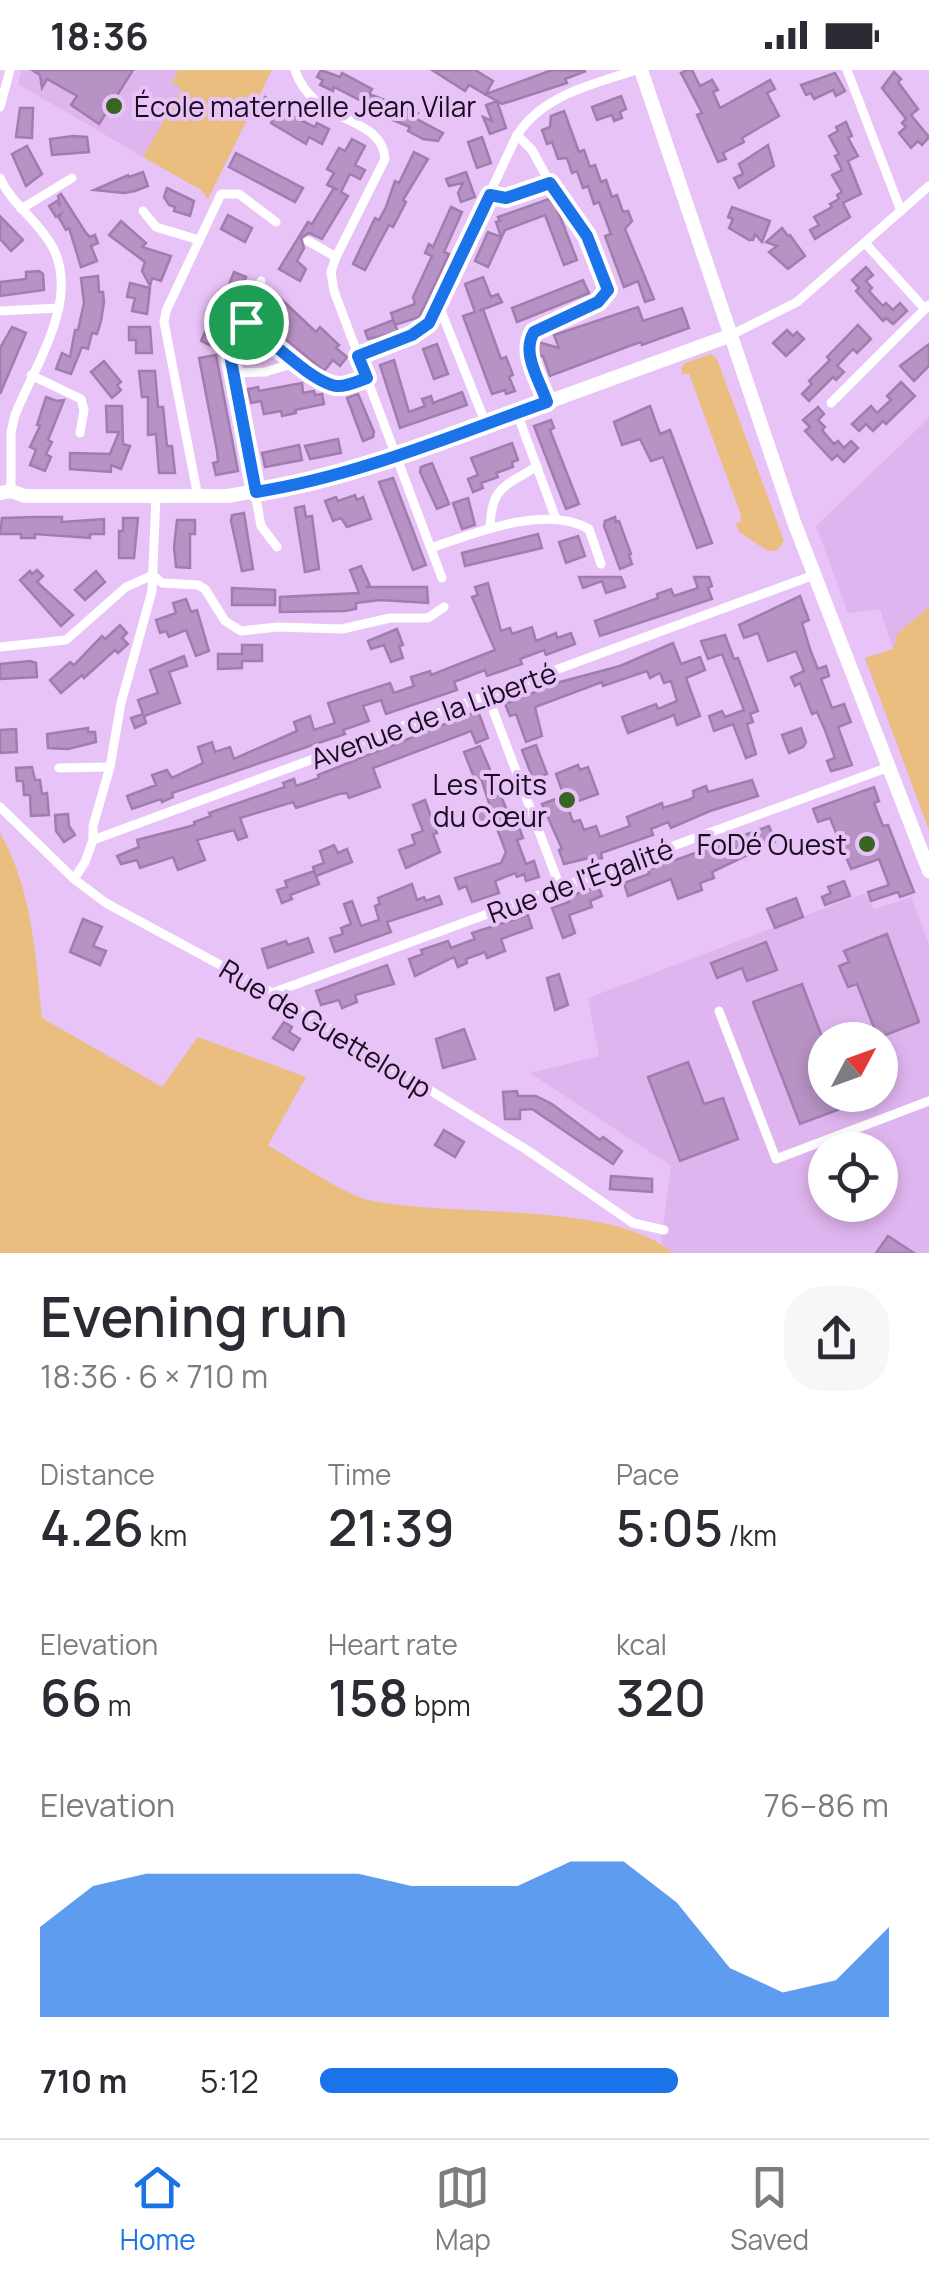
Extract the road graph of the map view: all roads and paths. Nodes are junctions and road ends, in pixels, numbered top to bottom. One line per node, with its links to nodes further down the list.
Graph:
1 (10, 70): 5 (street)
2 (295, 70): 19 (street)
3 (639, 70): 6 (street); 26 (main road)
4 (847, 70): 14 (street)
5 (1, 100)
6 (517, 135): 9 (street); 11 (street)
7 (72, 178): 12 (street)
8 (0, 179): 12 (street)
9 (550, 183): 11 (street); 32 (street)
10 (929, 186): 14 (street)
11 (490, 195): 21 (street)
12 (21, 209): 22 (street)
13 (143, 211): 16 (street)
14 (901, 211): 18 (street)
15 (276, 222): 16 (street)
16 (199, 240): 42 (street)
17 (308, 241): 19 (street)
18 (865, 243): 23 (street); 26 (street)
19 (336, 257): 27 (street)
20 (261, 281): 25 (street)
21 (439, 306): 27 (street); 35 (street)
22 (59, 308): 24 (street); 30 (street)
23 (927, 308): 33 (street)
24 (0, 310)
25 (246, 322): 28 (street); 29 (street)
26 (728, 336): 32 (main road); 49 (main road)
27 (358, 356): 31 (street)
28 (294, 363): 29 (street); 31 (street)
29 (232, 372): 40 (street)
30 (31, 375): 36 (street); 39 (street)
31 (367, 378): 37 (street)
32 (547, 402): 34 (main road)
33 (831, 402)
34 (517, 413): 35 (main road); 38 (street)
35 (486, 424): 37 (main road)
36 (80, 433)
37 (397, 458): 40 (main road); 46 (street)
38 (537, 466): 43 (street); 44 (street)
39 (5, 492): 41 (main road)
40 (256, 492): 42 (main road); 45 (street)
41 (156, 496): 42 (main road); 48 (street)
42 (198, 497)
43 (556, 519): 44 (street); 47 (street)
44 (490, 527): 46 (street)
45 (277, 546)
46 (431, 548): 50 (street)
47 (601, 564)
48 (153, 575): 51 (street); 52 (street); 54 (street)
49 (814, 575): 53 (street, Avenue de la Liberté); 56 (main road)
50 (442, 578)
51 (444, 607)
52 (0, 647)
53 (486, 692): 58 (street, Avenue de la Liberté); 61 (street)
54 (110, 767): 55 (street); 58 (street)
55 (59, 768)
56 (889, 768): 59 (main road); 61 (street, Rue de l'Égalité)
57 (0, 807): 60 (street, Rue de Guetteloup)
58 (93, 840): 60 (street)
59 (929, 872)
60 (74, 879): 62 (street, Rue de Guetteloup)
61 (560, 888): 62 (street, Rue de l'Égalité)
62 (272, 993): 65 (street, Rue de Guetteloup)
63 (719, 1011): 64 (street)
64 (929, 1101)
65 (664, 1230)

